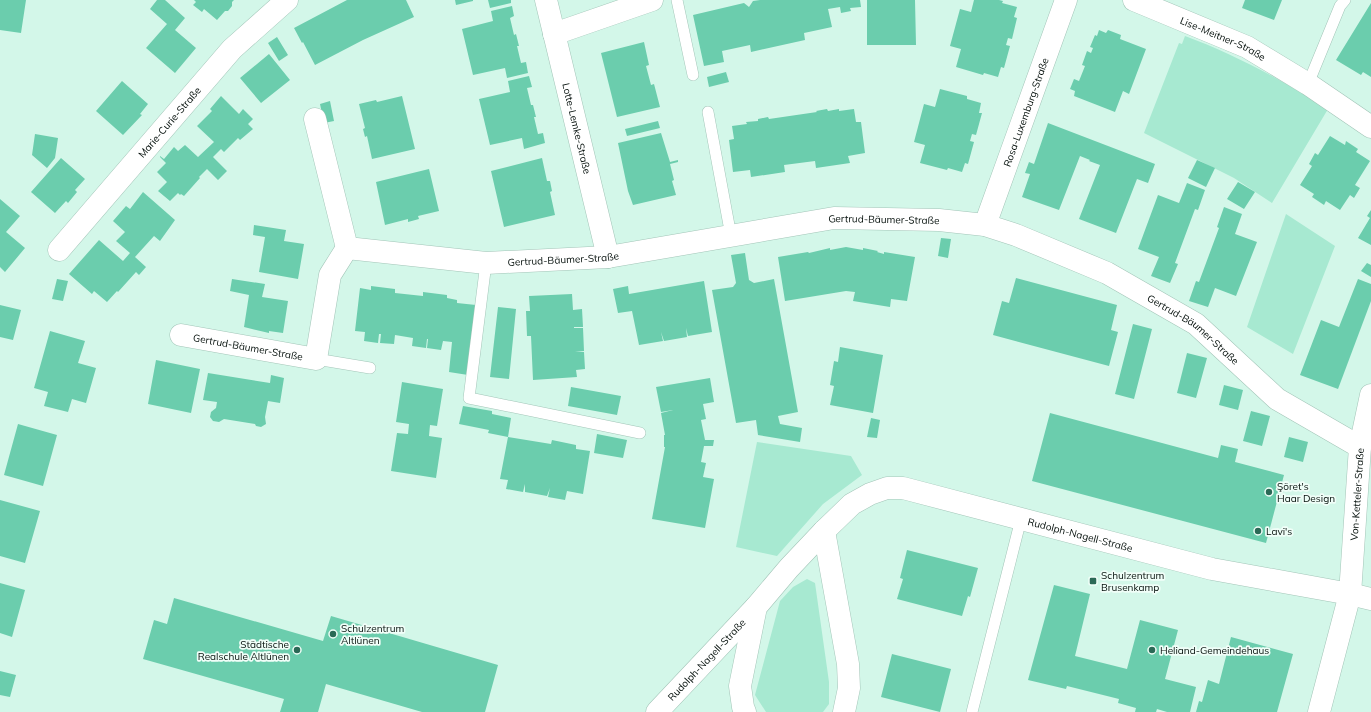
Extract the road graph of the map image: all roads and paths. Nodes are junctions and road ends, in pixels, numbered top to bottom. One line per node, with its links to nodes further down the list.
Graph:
1 (287, 0): 17 (street, Marie-Curie-Straße)
2 (546, 0): 8 (street, Lotte-Lemke-Straße)
3 (652, 0): 8 (street)
4 (677, 0): 9 (lane)
5 (1066, 0): 14 (street, Rosa-Luxemburg-Straße)
6 (1134, 0): 10 (street, Lise-Meitner-Straße)
7 (1345, 0): 10 (lane)
8 (554, 34): 18 (street, Lotte-Lemke-Straße)
9 (693, 75)
10 (1308, 84): 13 (street, Lise-Meitner-Straße)
11 (708, 112): 15 (lane)
12 (315, 119): 16 (street)
13 (1371, 127)
14 (985, 225): 15 (street, Gertrud-Bäumer-Straße); 25 (street, Gertrud-Bäumer-Straße)
15 (731, 236): 18 (street, Gertrud-Bäumer-Straße)
16 (347, 248): 19 (street, Gertrud-Bäumer-Straße); 21 (street, Gertrud-Bäumer-Straße)
17 (59, 250)
18 (608, 257): 19 (street, Gertrud-Bäumer-Straße)
19 (486, 263): 24 (lane)
20 (181, 335): 21 (street, Gertrud-Bäumer-Straße)
21 (316, 359): 22 (lane)
22 (370, 368)
23 (1371, 395): 25 (street, Von-Ketteler-Straße)
24 (640, 432)
25 (1360, 447): 28 (street, Von-Ketteler-Straße)
26 (1021, 519): 27 (street, Rudolph-Nagell-Straße); 28 (street, Rudolph-Nagell-Straße); 33 (lane)
27 (824, 531): 29 (street, Rudolph-Nagell-Straße); 32 (street)
28 (1361, 597): 34 (street)
29 (756, 607): 30 (street, Rudolph-Nagell-Straße); 31 (street, Rudolph-Nagell-Straße)
30 (657, 712)
31 (745, 712)
32 (844, 712)
33 (972, 712)
34 (1319, 712)

